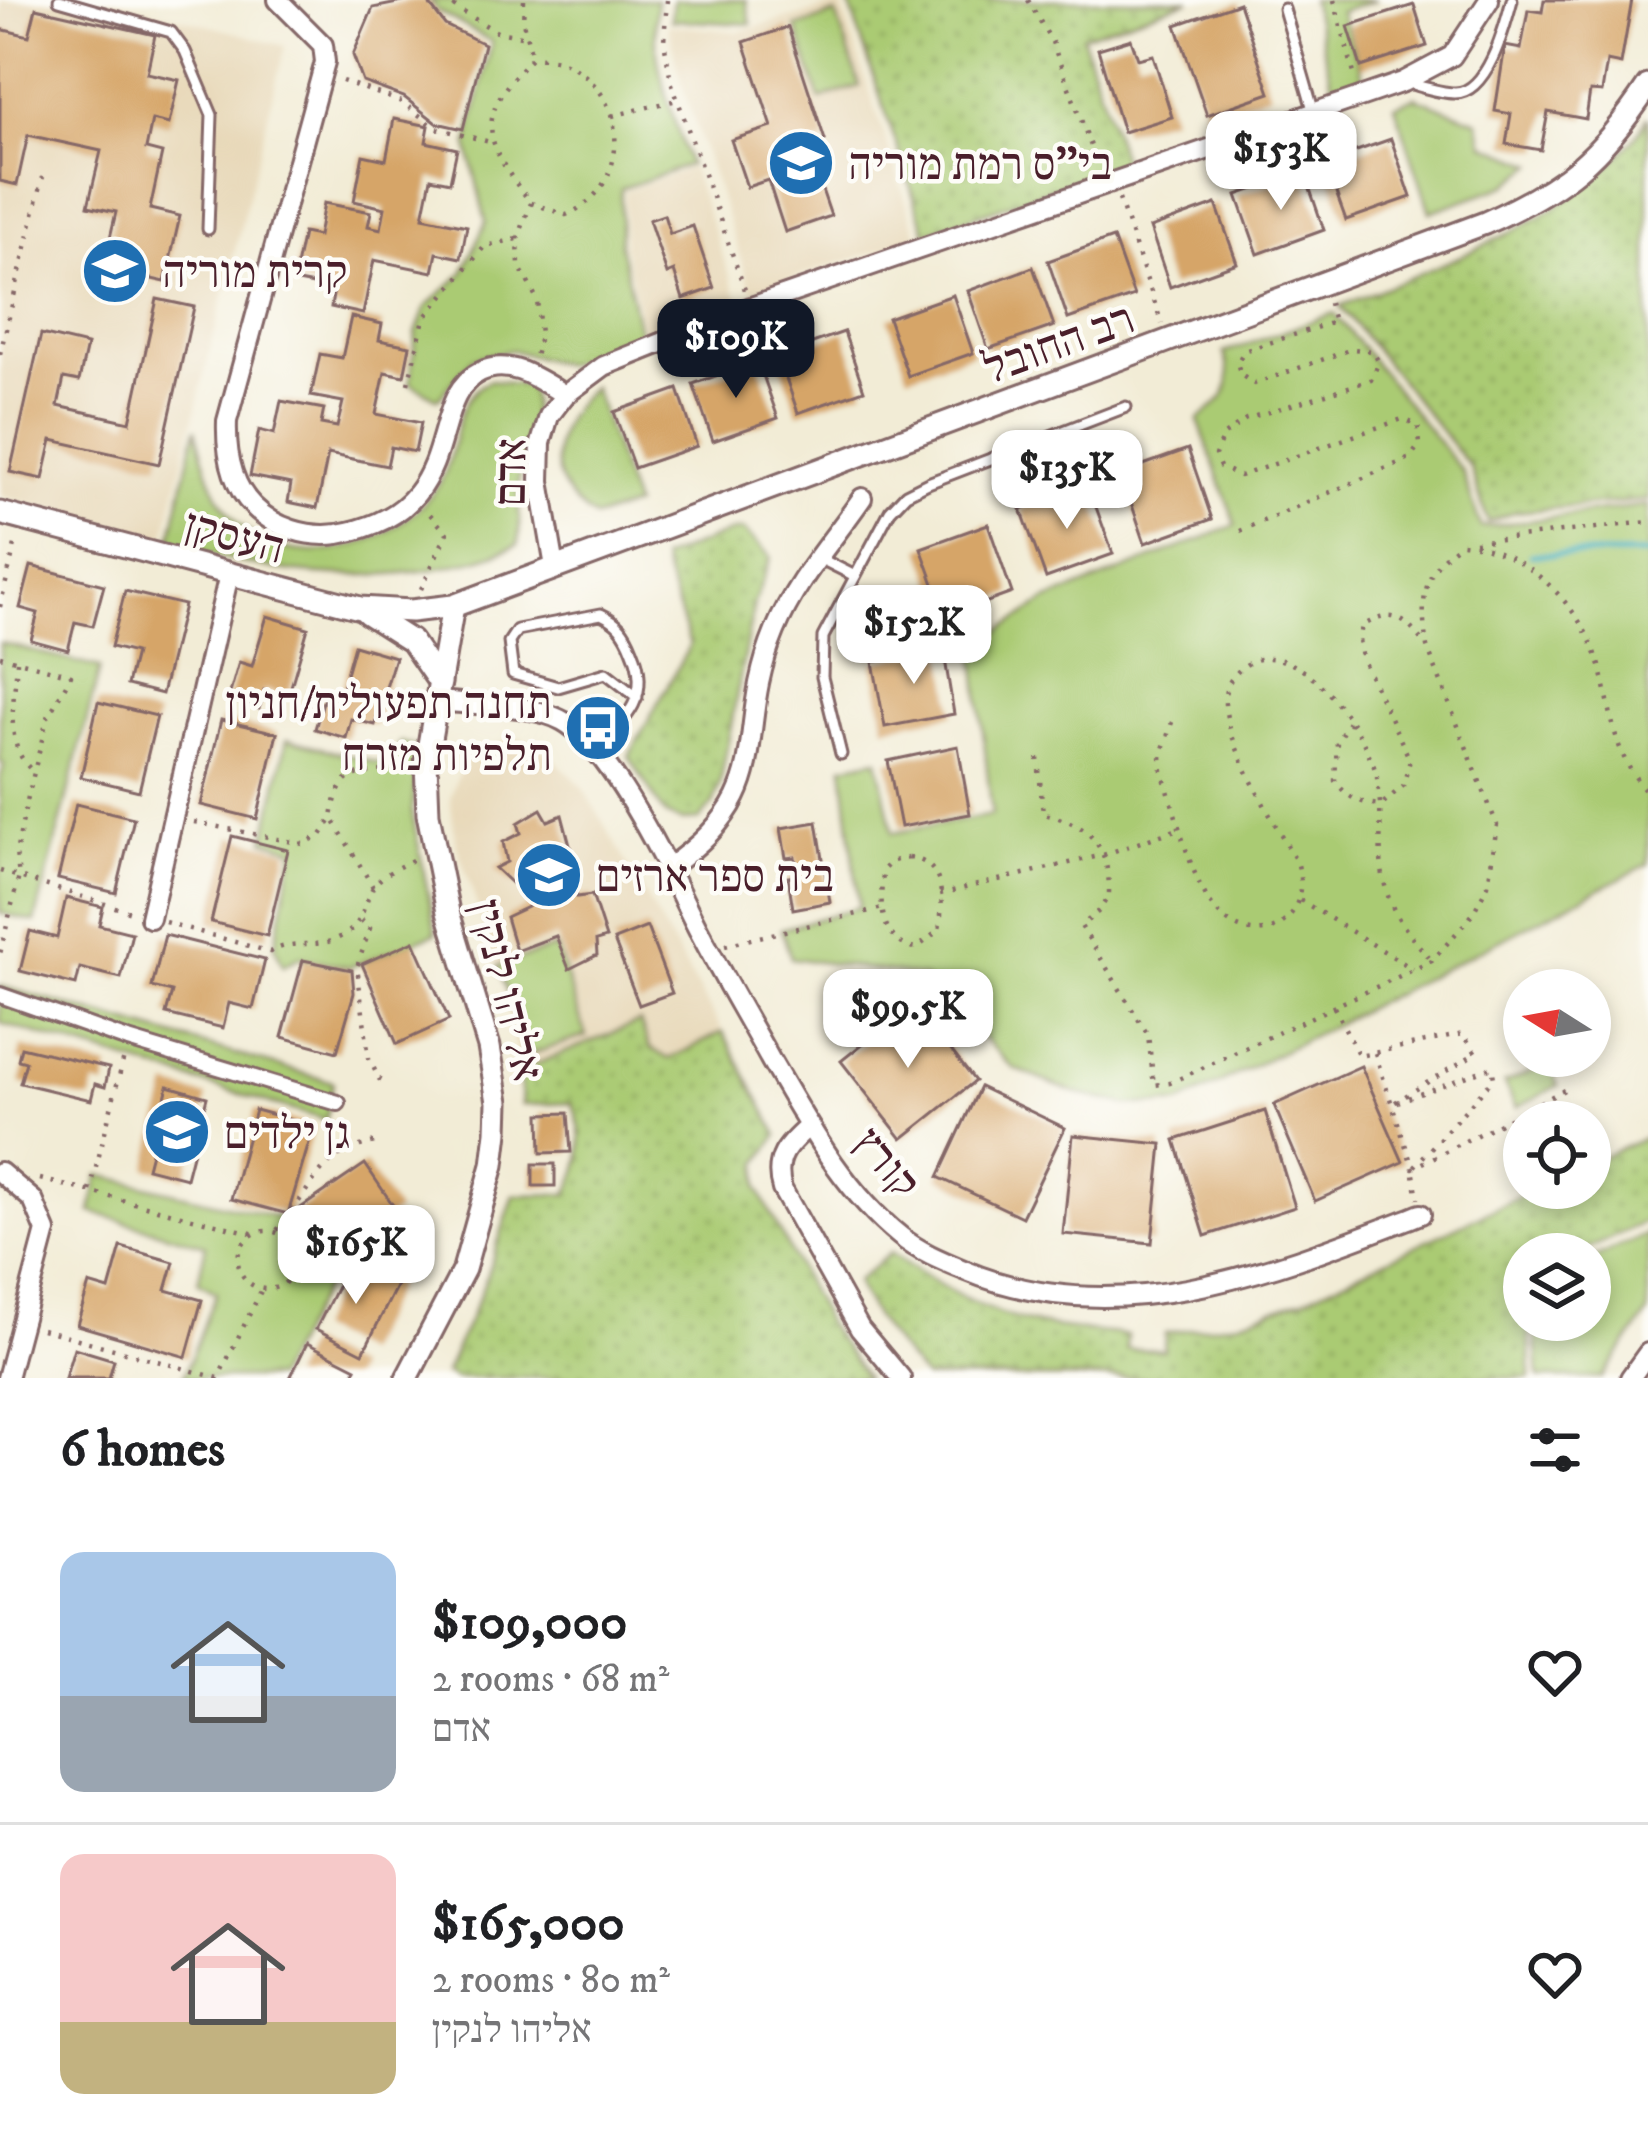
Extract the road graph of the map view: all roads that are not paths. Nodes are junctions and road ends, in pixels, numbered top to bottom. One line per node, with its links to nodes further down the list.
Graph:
1 (59, 0): 9 (lane)
2 (278, 0): 10 (street)
3 (1489, 0): 6 (street, אדם)
4 (1512, 0): 6 (lane)
5 (1284, 9): 8 (lane)
6 (1403, 82): 8 (street, אדם)
7 (1648, 86): 15 (street, רב החובל)
8 (1314, 112): 10 (street, אדם)
9 (208, 229)
10 (565, 395): 15 (street, אדם)
11 (1126, 407): 17 (lane)
12 (862, 498): 14 (street)
13 (11, 516): 16 (street, העסקן)
14 (816, 556): 17 (lane); 24 (street)
15 (555, 567): 19 (street, רב החובל)
16 (235, 576): 18 (street, העסקן); 25 (street)
17 (855, 576): 23 (lane)
18 (344, 605): 19 (street, העסקן); 20 (street)
19 (453, 606): 20 (street, אליהו לנקין)
20 (439, 692): 22 (street, קורץ); 33 (street, אליהו לנקין)
21 (637, 697): 21 (lane); 22 (lane)
22 (595, 748): 24 (street, קורץ)
23 (841, 754)
24 (668, 868): 28 (street, קורץ)
25 (150, 918)
26 (0, 995): 27 (street)
27 (338, 1103)
28 (809, 1126): 30 (street, קורץ); 34 (street)
29 (0, 1172): 32 (street)
30 (1421, 1214)
31 (1648, 1353): 35 (street)
32 (7, 1378)
33 (407, 1378)
34 (901, 1378)
35 (1630, 1378)

